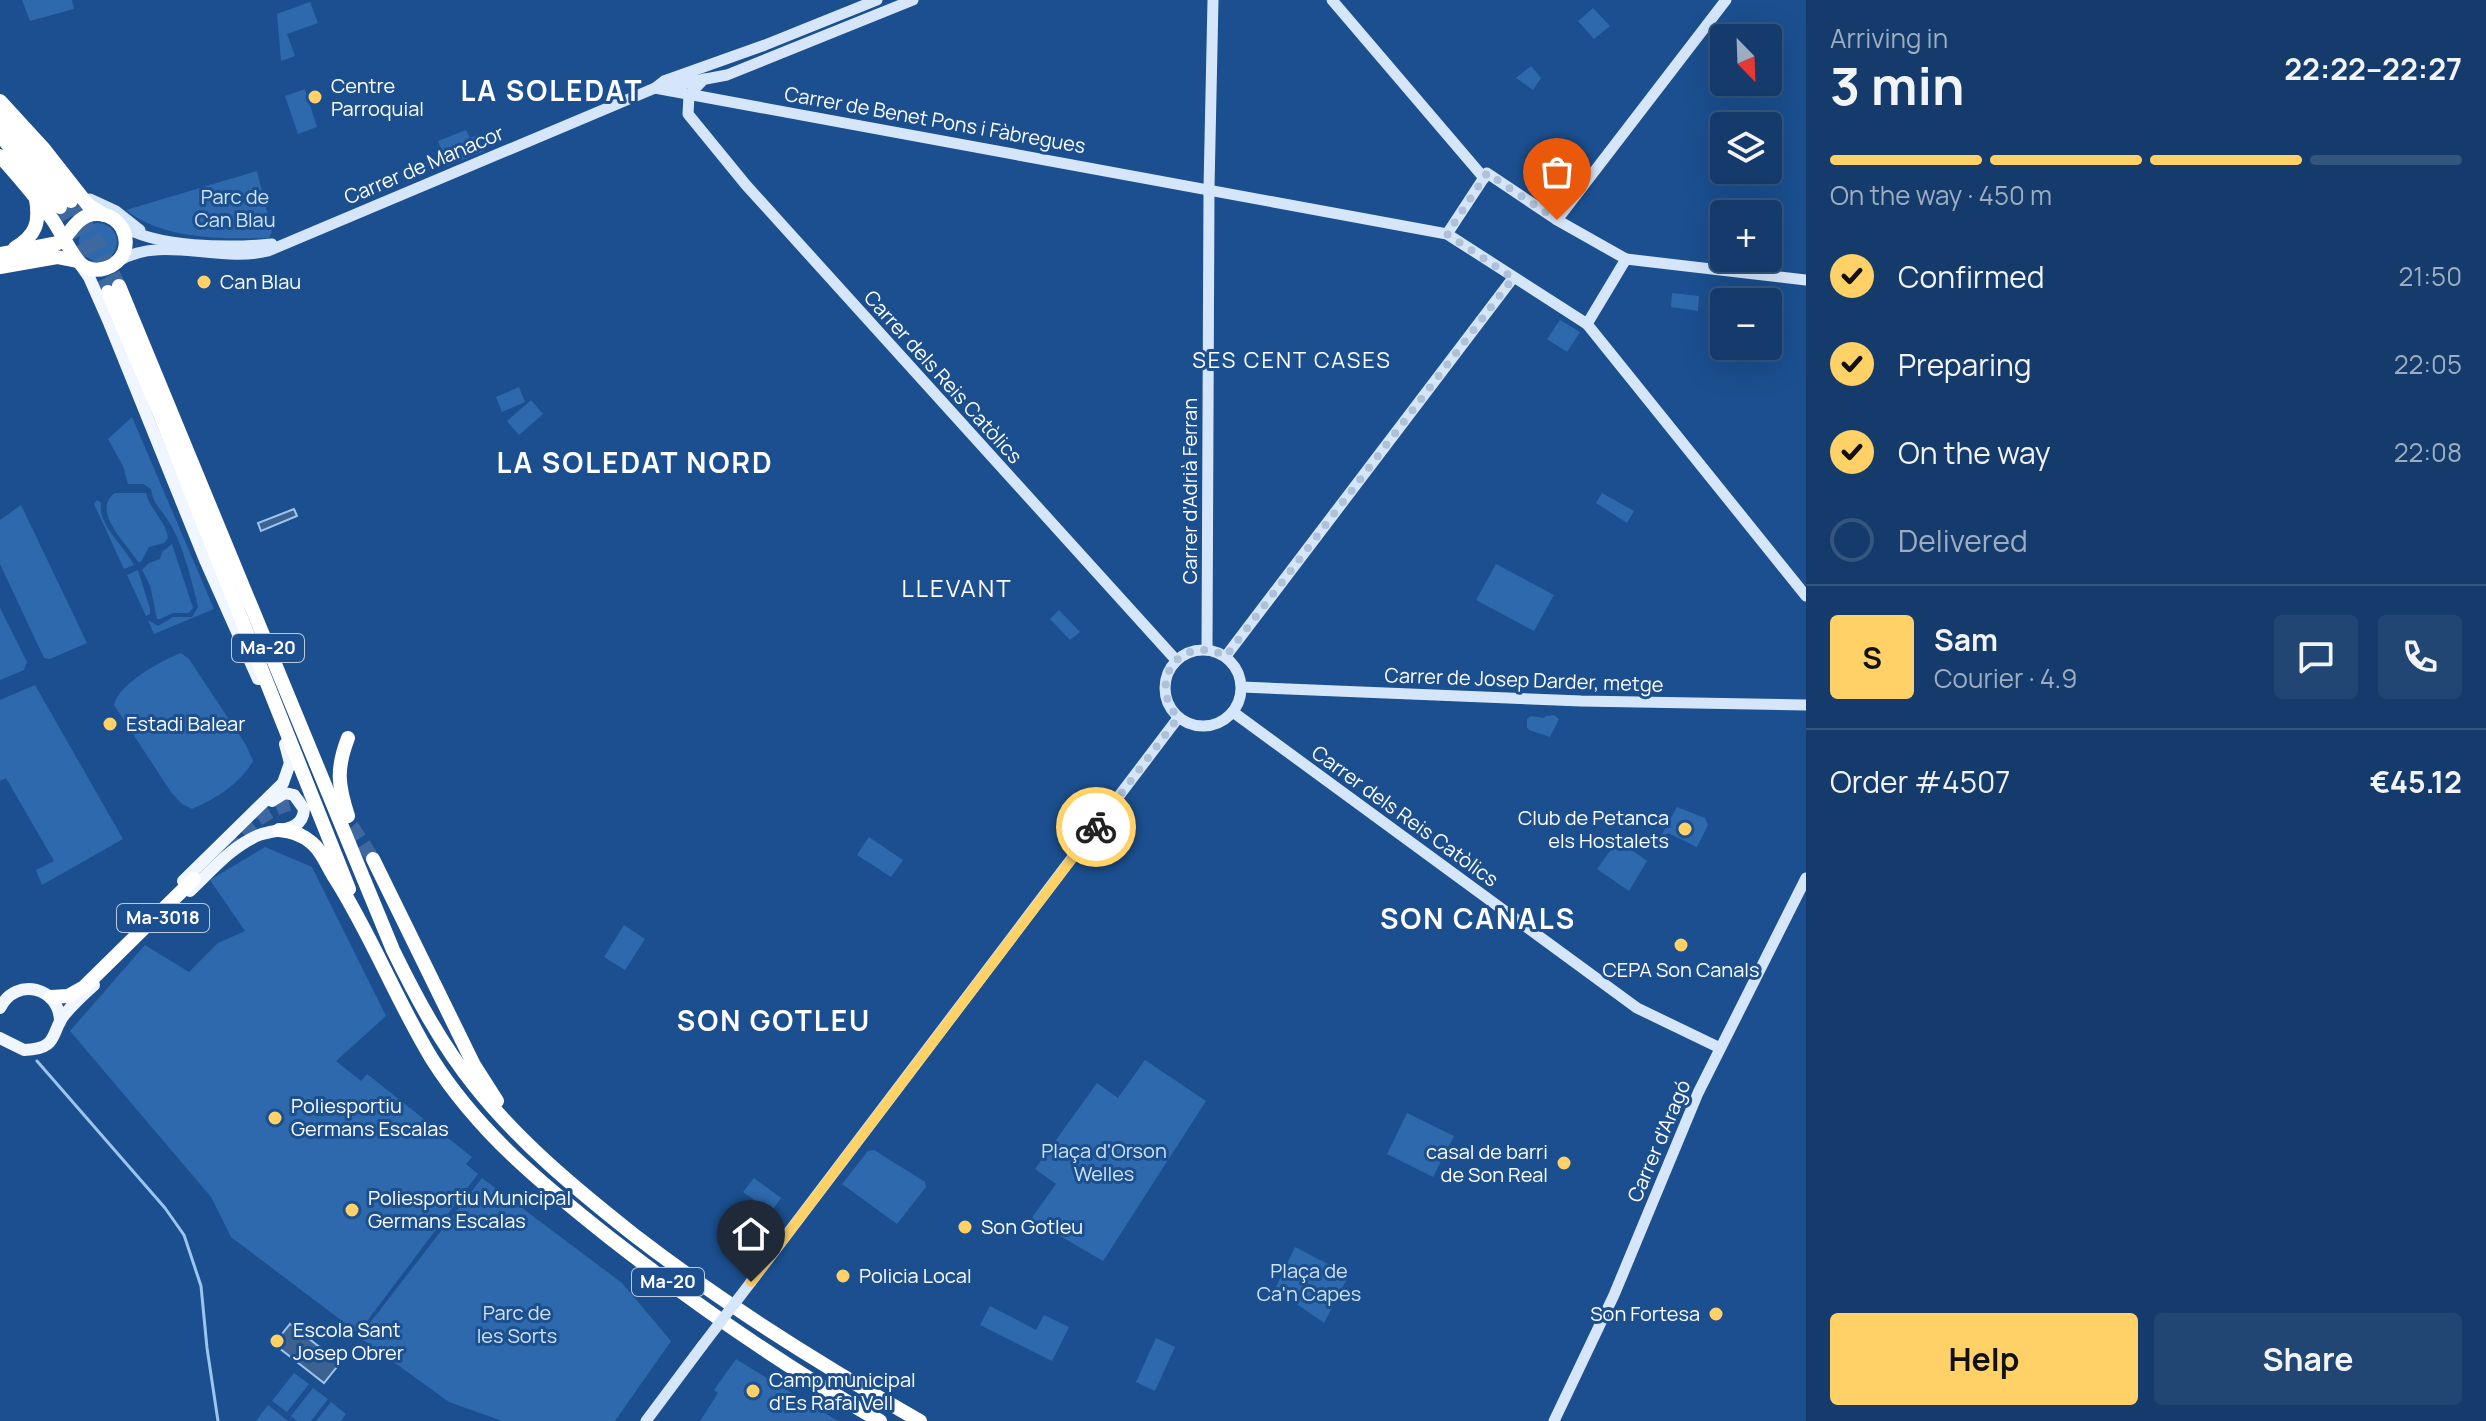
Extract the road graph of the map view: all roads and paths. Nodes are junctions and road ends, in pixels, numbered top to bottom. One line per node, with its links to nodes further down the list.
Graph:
1 (877, 0): 6 (street, Carrer de Manacor)
2 (913, 0): 6 (street, Carrer de Manacor)
3 (1213, 0): 17 (street, Carrer d'Adrià Ferran)
4 (1332, 0): 16 (street)
5 (1726, 0): 21 (street)
6 (725, 69): 7 (street, Carrer de Manacor); 8 (street, Carrer de Manacor); 10 (street)
7 (704, 79): 8 (street, Carrer de Manacor); 9 (street)
8 (665, 86): 9 (street, Carrer de Benet Pons i Fàbregues); 12 (street, Carrer dels Reis Catòlics); 25 (street, Carrer de Manacor)
9 (689, 95): 10 (street, Carrer de Benet Pons i Fàbregues); 12 (street)
10 (725, 100): 12 (street); 17 (street, Carrer de Benet Pons i Fàbregues)
11 (0, 101): 19 (highway)
12 (688, 114): 38 (street, Carrer dels Reis Catòlics)
13 (0, 117): 19 (highway)
14 (0, 135): 19 (highway)
15 (0, 156): 18 (highway)
16 (1484, 178): 21 (street); 23 (street)
17 (1209, 188): 23 (street, Carrer de Benet Pons i Fàbregues); 36 (street, Carrer d'Adrià Ferran)
18 (36, 199): 26 (highway); 27 (highway)
19 (69, 199): 20 (highway); 24 (street)
20 (104, 215): 22 (highway); 26 (highway)
21 (1557, 220): 28 (street)
22 (119, 224): 24 (street, Carrer de Manacor); 29 (highway)
23 (1447, 234): 31 (street)
24 (151, 236): 25 (street, Carrer de Manacor)
25 (296, 239): 29 (street, Carrer de Manacor)
26 (73, 248): 27 (highway); 29 (highway); 30 (highway); 44 (main road)
27 (4, 254)
28 (1626, 259): 32 (street); 33 (street)
29 (115, 263)
30 (0, 267)
31 (1513, 278): 33 (street); 37 (street)
32 (1806, 280)
33 (1587, 324): 34 (street)
34 (1806, 596)
35 (273, 636): 46 (highway)
36 (1207, 649): 37 (street); 38 (street)
37 (1226, 656): 39 (street)
38 (1176, 660): 42 (street)
39 (1242, 687): 40 (street, Carrer de Josep Darder, metge); 41 (street)
40 (1806, 705)
41 (1233, 712): 42 (street); 58 (street, Carrer dels Reis Catòlics)
42 (1178, 718): 60 (street, bridge)
43 (348, 738): 46 (highway)
44 (288, 751): 47 (highway); 49 (main road)
45 (279, 830): 49 (main road); 52 (highway); 55 (main road, Ma-3018)
46 (351, 832): 50 (highway)
47 (333, 849): 50 (highway, Ma-20); 52 (highway, Ma-20)
48 (373, 859): 59 (highway)
49 (196, 874): 53 (highway)
50 (363, 875): 59 (highway, Ma-20)
51 (1806, 878): 58 (street, Carrer d'Aragó)
52 (357, 913): 61 (highway, Ma-20)
53 (45, 994): 54 (main road); 55 (main road)
54 (0, 1008)
55 (60, 1022): 57 (main road, Ma-3018)
56 (0, 1030): 57 (main road, Ma-3018)
57 (4, 1040)
58 (1720, 1048): 63 (street, Carrer d'Aragó)
59 (533, 1150): 62 (highway, Ma-20)
60 (646, 1421)
61 (880, 1421)
62 (920, 1421)
63 (1554, 1421)

